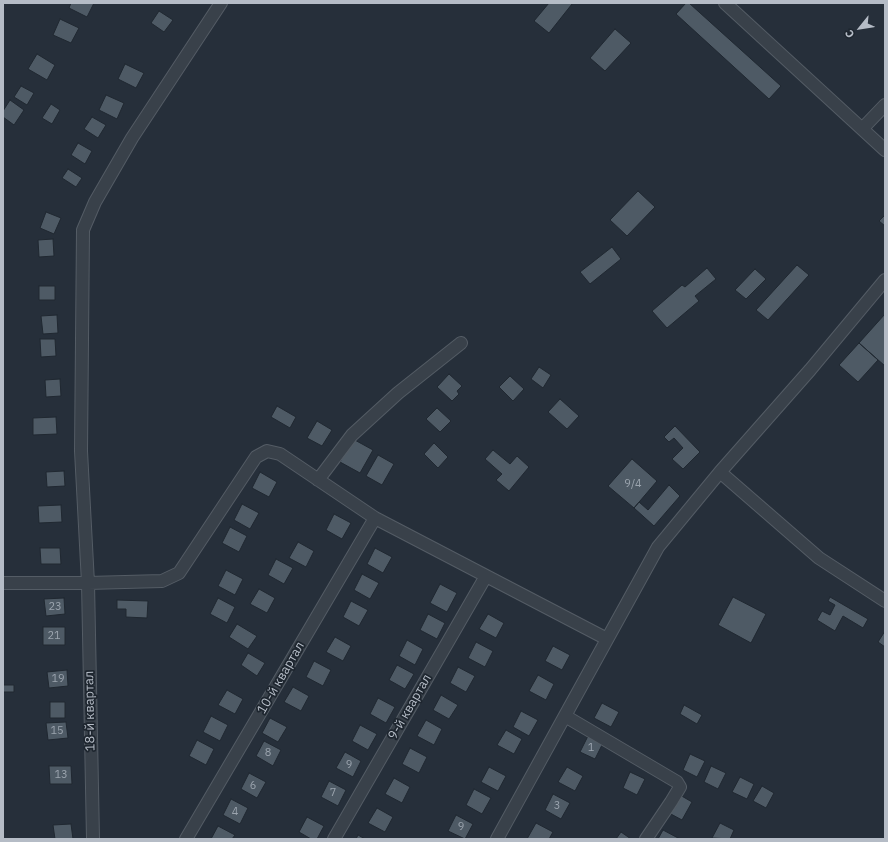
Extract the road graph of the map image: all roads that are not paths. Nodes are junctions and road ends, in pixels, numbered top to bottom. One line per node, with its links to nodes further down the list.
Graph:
1 (220, 3): 13 (street, 18-й квартал)
2 (725, 3): 4 (street)
3 (885, 105): 4 (street)
4 (862, 129): 5 (street)
5 (885, 150)
6 (885, 280): 8 (street)
7 (461, 342): 9 (street)
8 (720, 472): 14 (street); 15 (street)
9 (318, 480): 10 (street); 13 (street)
10 (375, 518): 11 (street); 18 (street, 10-й квартал)
11 (486, 576): 15 (street); 19 (street, 9-й квартал)
12 (3, 583): 13 (street)
13 (88, 583): 17 (street, 18-й квартал)
14 (885, 601)
15 (607, 639): 16 (street)
16 (565, 716): 20 (street); 21 (street)
17 (93, 839)
18 (186, 839)
19 (334, 839)
20 (497, 839)
21 (646, 839)

